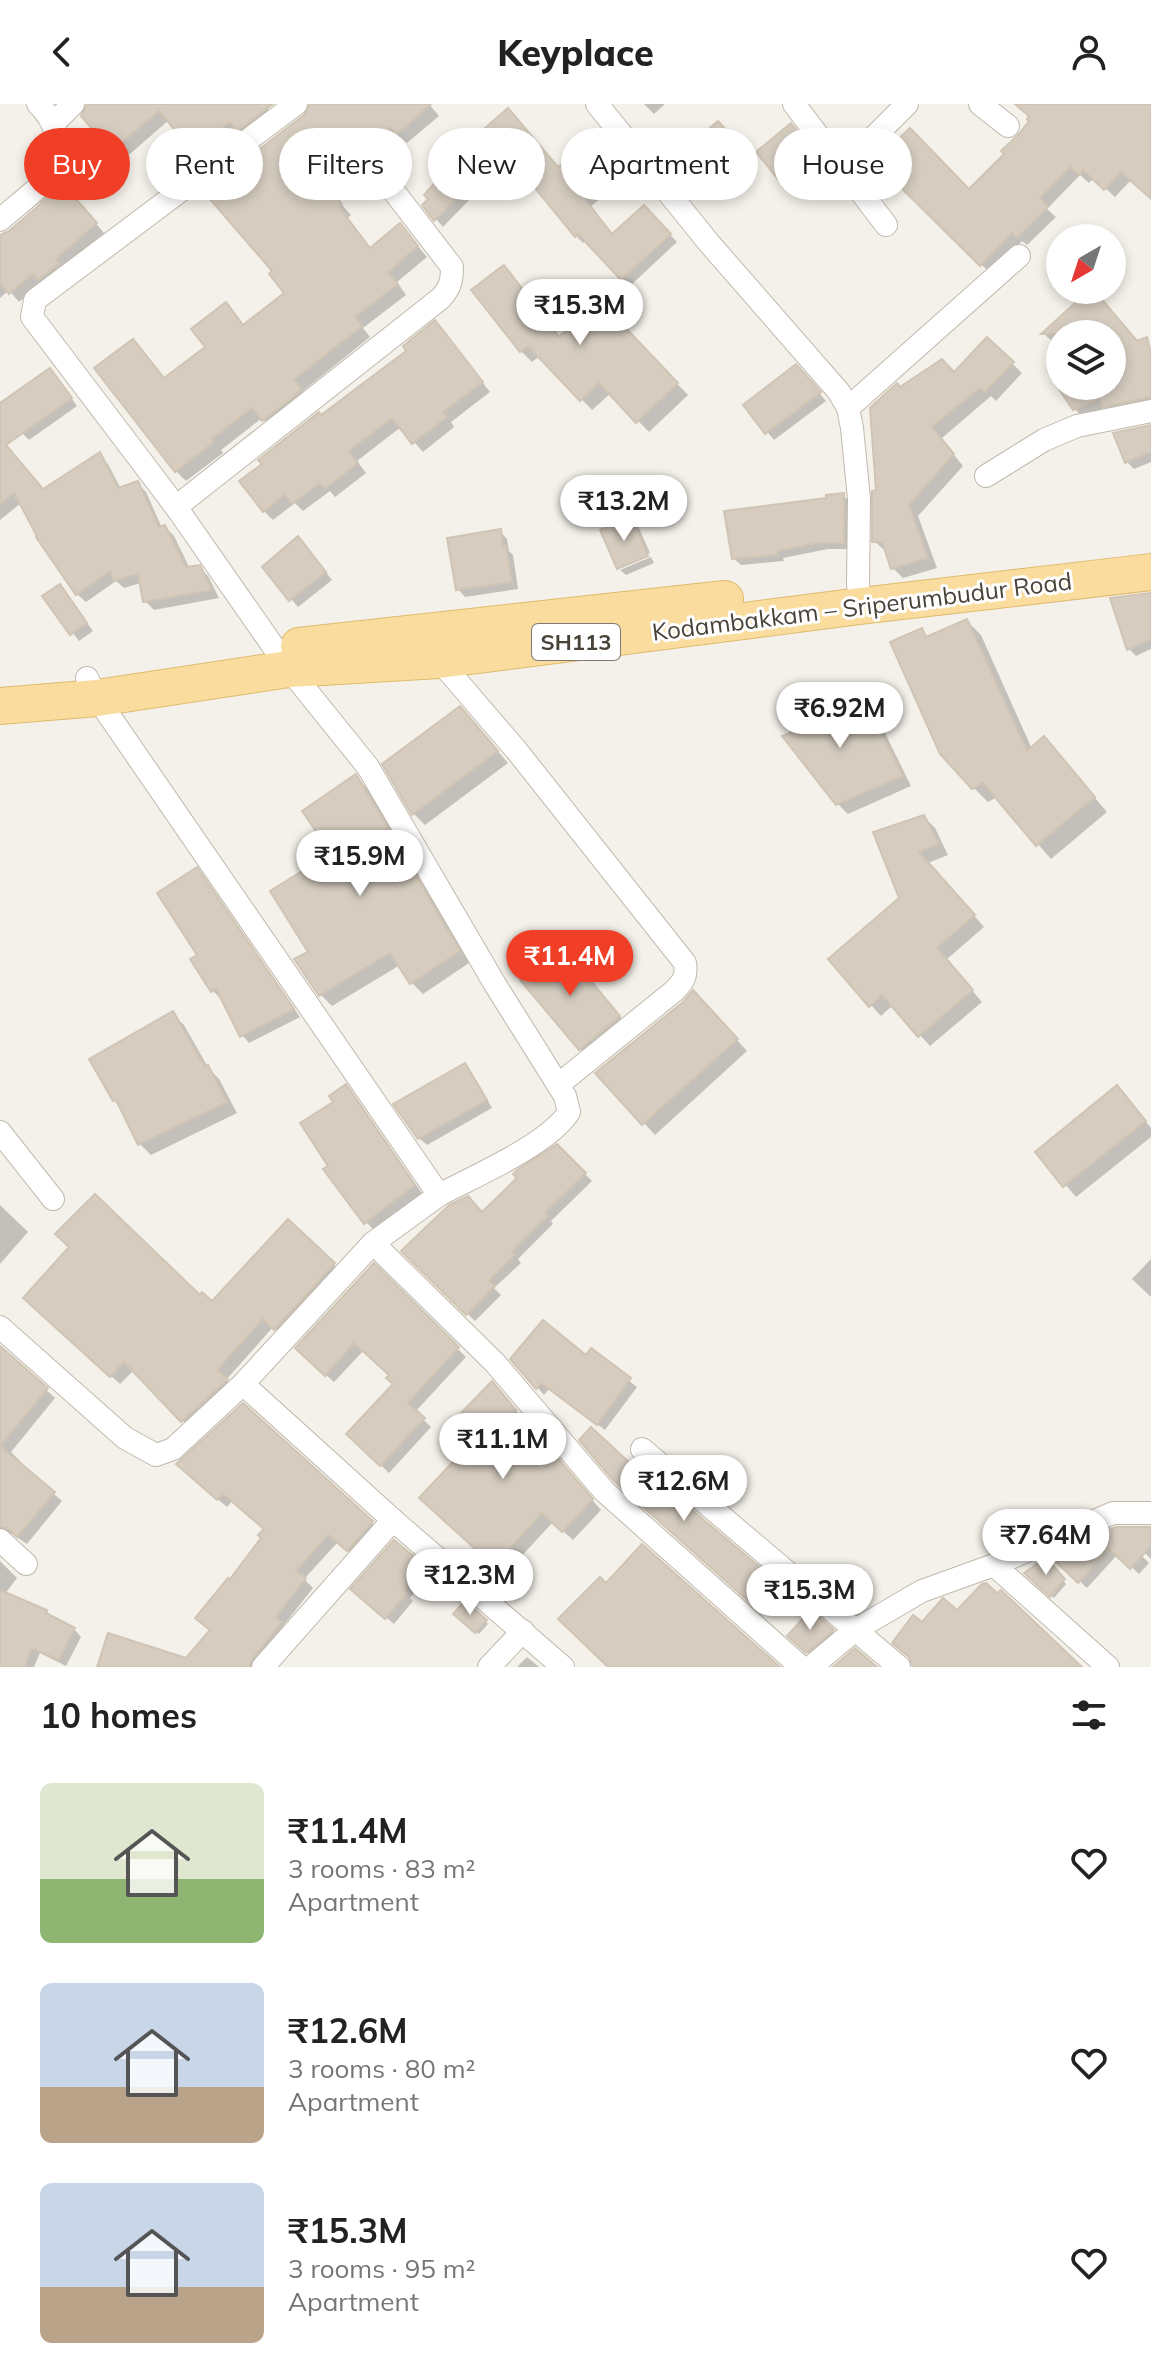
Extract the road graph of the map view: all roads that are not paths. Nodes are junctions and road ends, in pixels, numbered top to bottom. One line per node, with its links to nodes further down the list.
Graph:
1 (38, 104): 8 (street)
2 (73, 104): 8 (street)
3 (296, 104): 20 (street)
4 (597, 104): 17 (street)
5 (794, 104): 10 (street)
6 (907, 104): 11 (street)
7 (980, 104): 9 (street)
8 (53, 124): 14 (street)
9 (1008, 126)
10 (812, 128)
11 (883, 128)
12 (401, 200): 20 (street)
13 (867, 200): 15 (street)
14 (0, 220)
15 (886, 225)
16 (1019, 256): 17 (street)
17 (848, 408): 23 (street)
18 (1151, 411): 19 (street)
19 (986, 476)
20 (176, 507): 24 (street)
21 (1151, 553): 23 (main road, Kodambakkam – Sriperumbudur Road / SH113)
22 (1151, 572): 23 (main road, Kodambakkam – Sriperumbudur Road / SH113)
23 (859, 595): 24 (main road, Kodambakkam – Sriperumbudur Road / SH113); 25 (main road, Kodambakkam – Sriperumbudur Road / SH113)
24 (282, 659): 25 (main road, Kodambakkam – Sriperumbudur Road / SH113); 27 (main road, Kodambakkam – Sriperumbudur Road / SH113); 29 (street)
25 (439, 660): 29 (street)
26 (0, 683): 27 (main road, Kodambakkam – Sriperumbudur Road / SH113)
27 (92, 688): 28 (main road, Kodambakkam – Sriperumbudur Road / SH113); 31 (street)
28 (0, 706)
29 (558, 1085): 31 (street)
30 (0, 1132): 32 (street)
31 (439, 1195): 33 (street)
32 (53, 1199)
33 (373, 1243): 35 (street); 47 (street)
34 (0, 1327): 35 (street)
35 (243, 1384): 38 (street)
36 (642, 1449): 42 (street)
37 (1151, 1513): 41 (street)
38 (393, 1520): 43 (street); 44 (street)
39 (0, 1540): 40 (street)
40 (26, 1564)
41 (994, 1565): 42 (street); 50 (street)
42 (855, 1630): 48 (street); 49 (street)
43 (523, 1631): 45 (street); 46 (street)
44 (263, 1667)
45 (489, 1667)
46 (563, 1667)
47 (801, 1667)
48 (811, 1667)
49 (899, 1667)
50 (1108, 1667)

